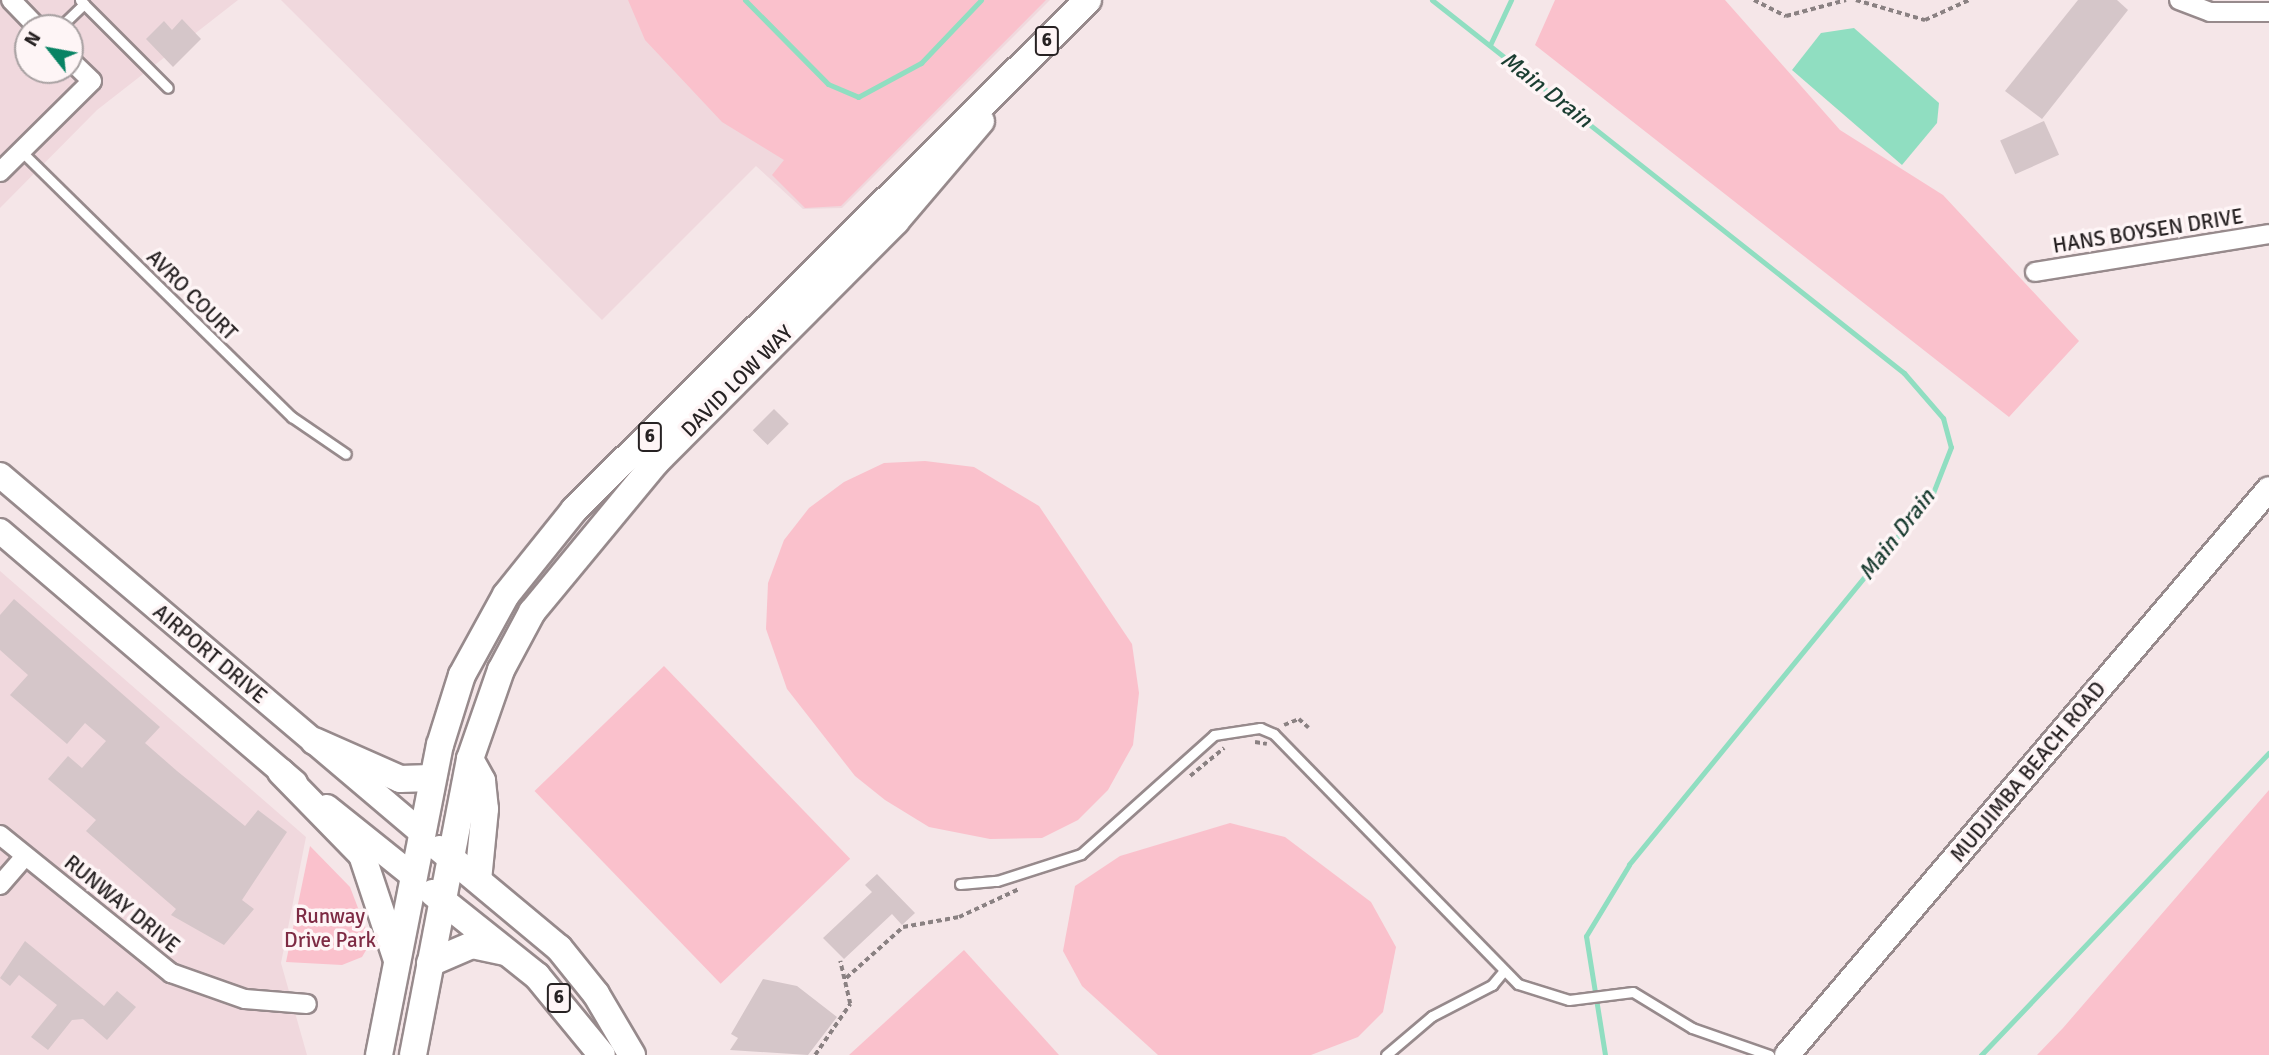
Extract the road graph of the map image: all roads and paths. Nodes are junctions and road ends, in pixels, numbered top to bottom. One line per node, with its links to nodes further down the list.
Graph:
1 (11, 0): 10 (street)
2 (1088, 0): 15 (main road, DAVID LOW WAY / 6)
3 (1754, 0): 4 (path)
4 (1846, 0)
5 (1856, 0): 6 (path)
6 (1969, 0)
7 (2179, 0): 9 (street)
8 (82, 2): 12 (lane)
9 (2269, 12)
10 (24, 14)
11 (84, 73): 13 (street)
12 (168, 88)
13 (21, 151): 14 (street); 18 (lane, AVRO COURT)
14 (0, 172)
15 (888, 214): 25 (main road, DAVID LOW WAY / 6); 27 (main road, DAVID LOW WAY / 6)
16 (2269, 234): 17 (street, HANS BOYSEN DRIVE)
17 (2035, 272)
18 (346, 454)
19 (0, 475): 24 (street, AIRPORT DRIVE)
20 (2269, 489): 50 (street, MUDJIMBA BEACH ROAD)
21 (0, 531): 26 (street, AIRPORT DRIVE)
22 (1279, 727): 23 (path)
23 (1309, 728)
24 (314, 741): 27 (main road); 28 (street, AIRPORT DRIVE)
25 (470, 759): 31 (main road, DAVID LOW WAY); 33 (main road)
26 (281, 772): 32 (street, AIRPORT DRIVE); 38 (main road)
27 (431, 778): 28 (main road, DAVID LOW WAY / 6)
28 (421, 832): 31 (main road); 32 (main road, DAVID LOW WAY / 6)
29 (0, 835): 30 (street, RUNWAY DRIVE)
30 (25, 856): 35 (street); 42 (street, RUNWAY DRIVE)
31 (451, 859): 33 (main road); 36 (main road, DAVID LOW WAY)
32 (413, 876): 36 (main road, 6); 38 (main road, DAVID LOW WAY)
33 (478, 880): 46 (main road, 6)
34 (960, 884): 41 (lane)
35 (0, 885)
36 (443, 901): 37 (main road, 6); 40 (main road, DAVID LOW WAY)
37 (513, 954): 40 (main road); 45 (main road, 6)
38 (397, 960): 43 (main road, DAVID LOW WAY)
39 (840, 961): 47 (path)
40 (430, 963): 44 (main road, DAVID LOW WAY)
41 (1503, 972): 48 (lane); 49 (lane)
42 (307, 1004)
43 (379, 1055)
44 (413, 1055)
45 (602, 1055)
46 (632, 1055)
47 (815, 1055)
48 (1386, 1055)
49 (1769, 1055)
50 (1787, 1055)

